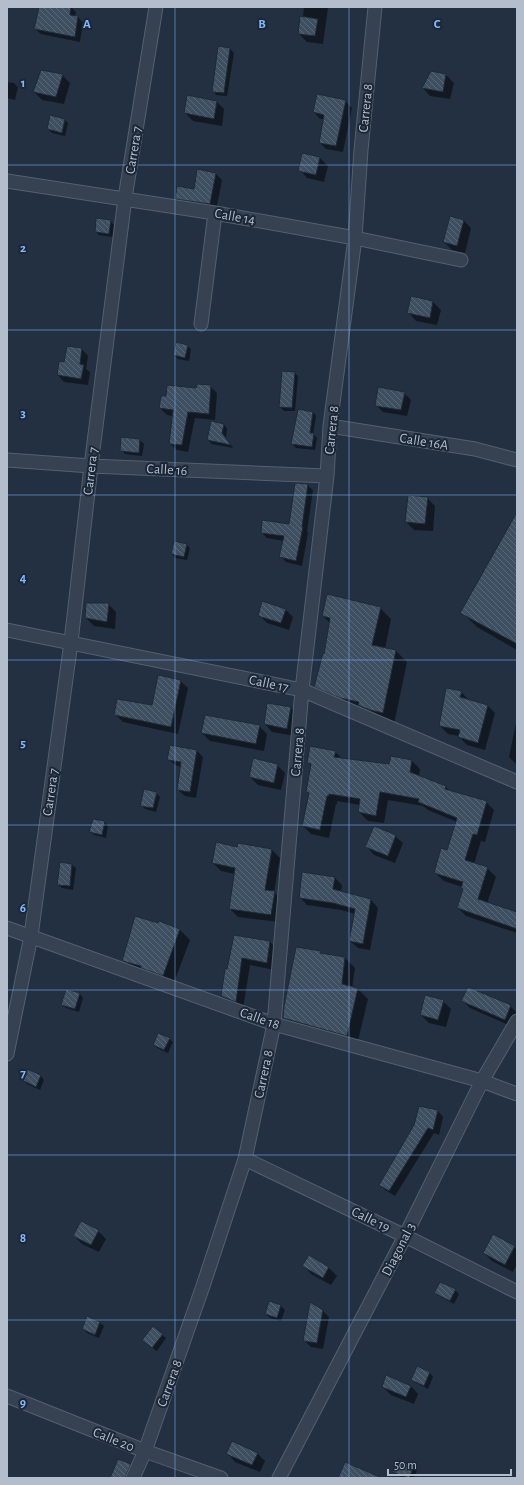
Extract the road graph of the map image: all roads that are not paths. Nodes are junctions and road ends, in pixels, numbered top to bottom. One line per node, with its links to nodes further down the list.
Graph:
1 (156, 7): 4 (street, Carrera 7)
2 (375, 7): 6 (street, Carrera 8)
3 (7, 181): 4 (street, Calle 14)
4 (126, 198): 5 (street, Calle 14); 12 (street, Carrera 7)
5 (215, 213): 6 (street, Calle 14); 8 (street)
6 (355, 238): 7 (street, Calle 14); 9 (street, Carrera 8)
7 (461, 260)
8 (201, 324)
9 (330, 426): 11 (street, Calle 16A); 13 (street, Carrera 8)
10 (7, 460): 12 (street, Calle 16)
11 (517, 460)
12 (91, 466): 13 (street, Calle 16); 15 (street, Carrera 7)
13 (327, 476): 16 (street, Carrera 8)
14 (7, 630): 15 (street, Calle 17)
15 (71, 642): 16 (street, Calle 17); 19 (street, Carrera 7)
16 (302, 690): 17 (street, Calle 17); 21 (street, Carrera 8)
17 (517, 782)
18 (7, 928): 19 (street, Calle 18)
19 (31, 936): 21 (street, Calle 18); 22 (street, Carrera 7)
20 (517, 1021): 23 (street, Diagonal 3)
21 (274, 1024): 23 (street, Calle 18); 25 (street, Carrera 8)
22 (7, 1054)
23 (482, 1081): 24 (street, Calle 18); 26 (street, Diagonal 3)
24 (517, 1094)
25 (246, 1159): 26 (street, Calle 19); 29 (street, Carrera 8)
26 (405, 1236): 27 (street, Calle 19); 32 (street, Diagonal 3)
27 (517, 1292)
28 (7, 1396): 29 (street, Calle 20)
29 (145, 1451): 30 (street, Carrera 8); 31 (street, Calle 20)
30 (133, 1478)
31 (221, 1478)
32 (278, 1478)

